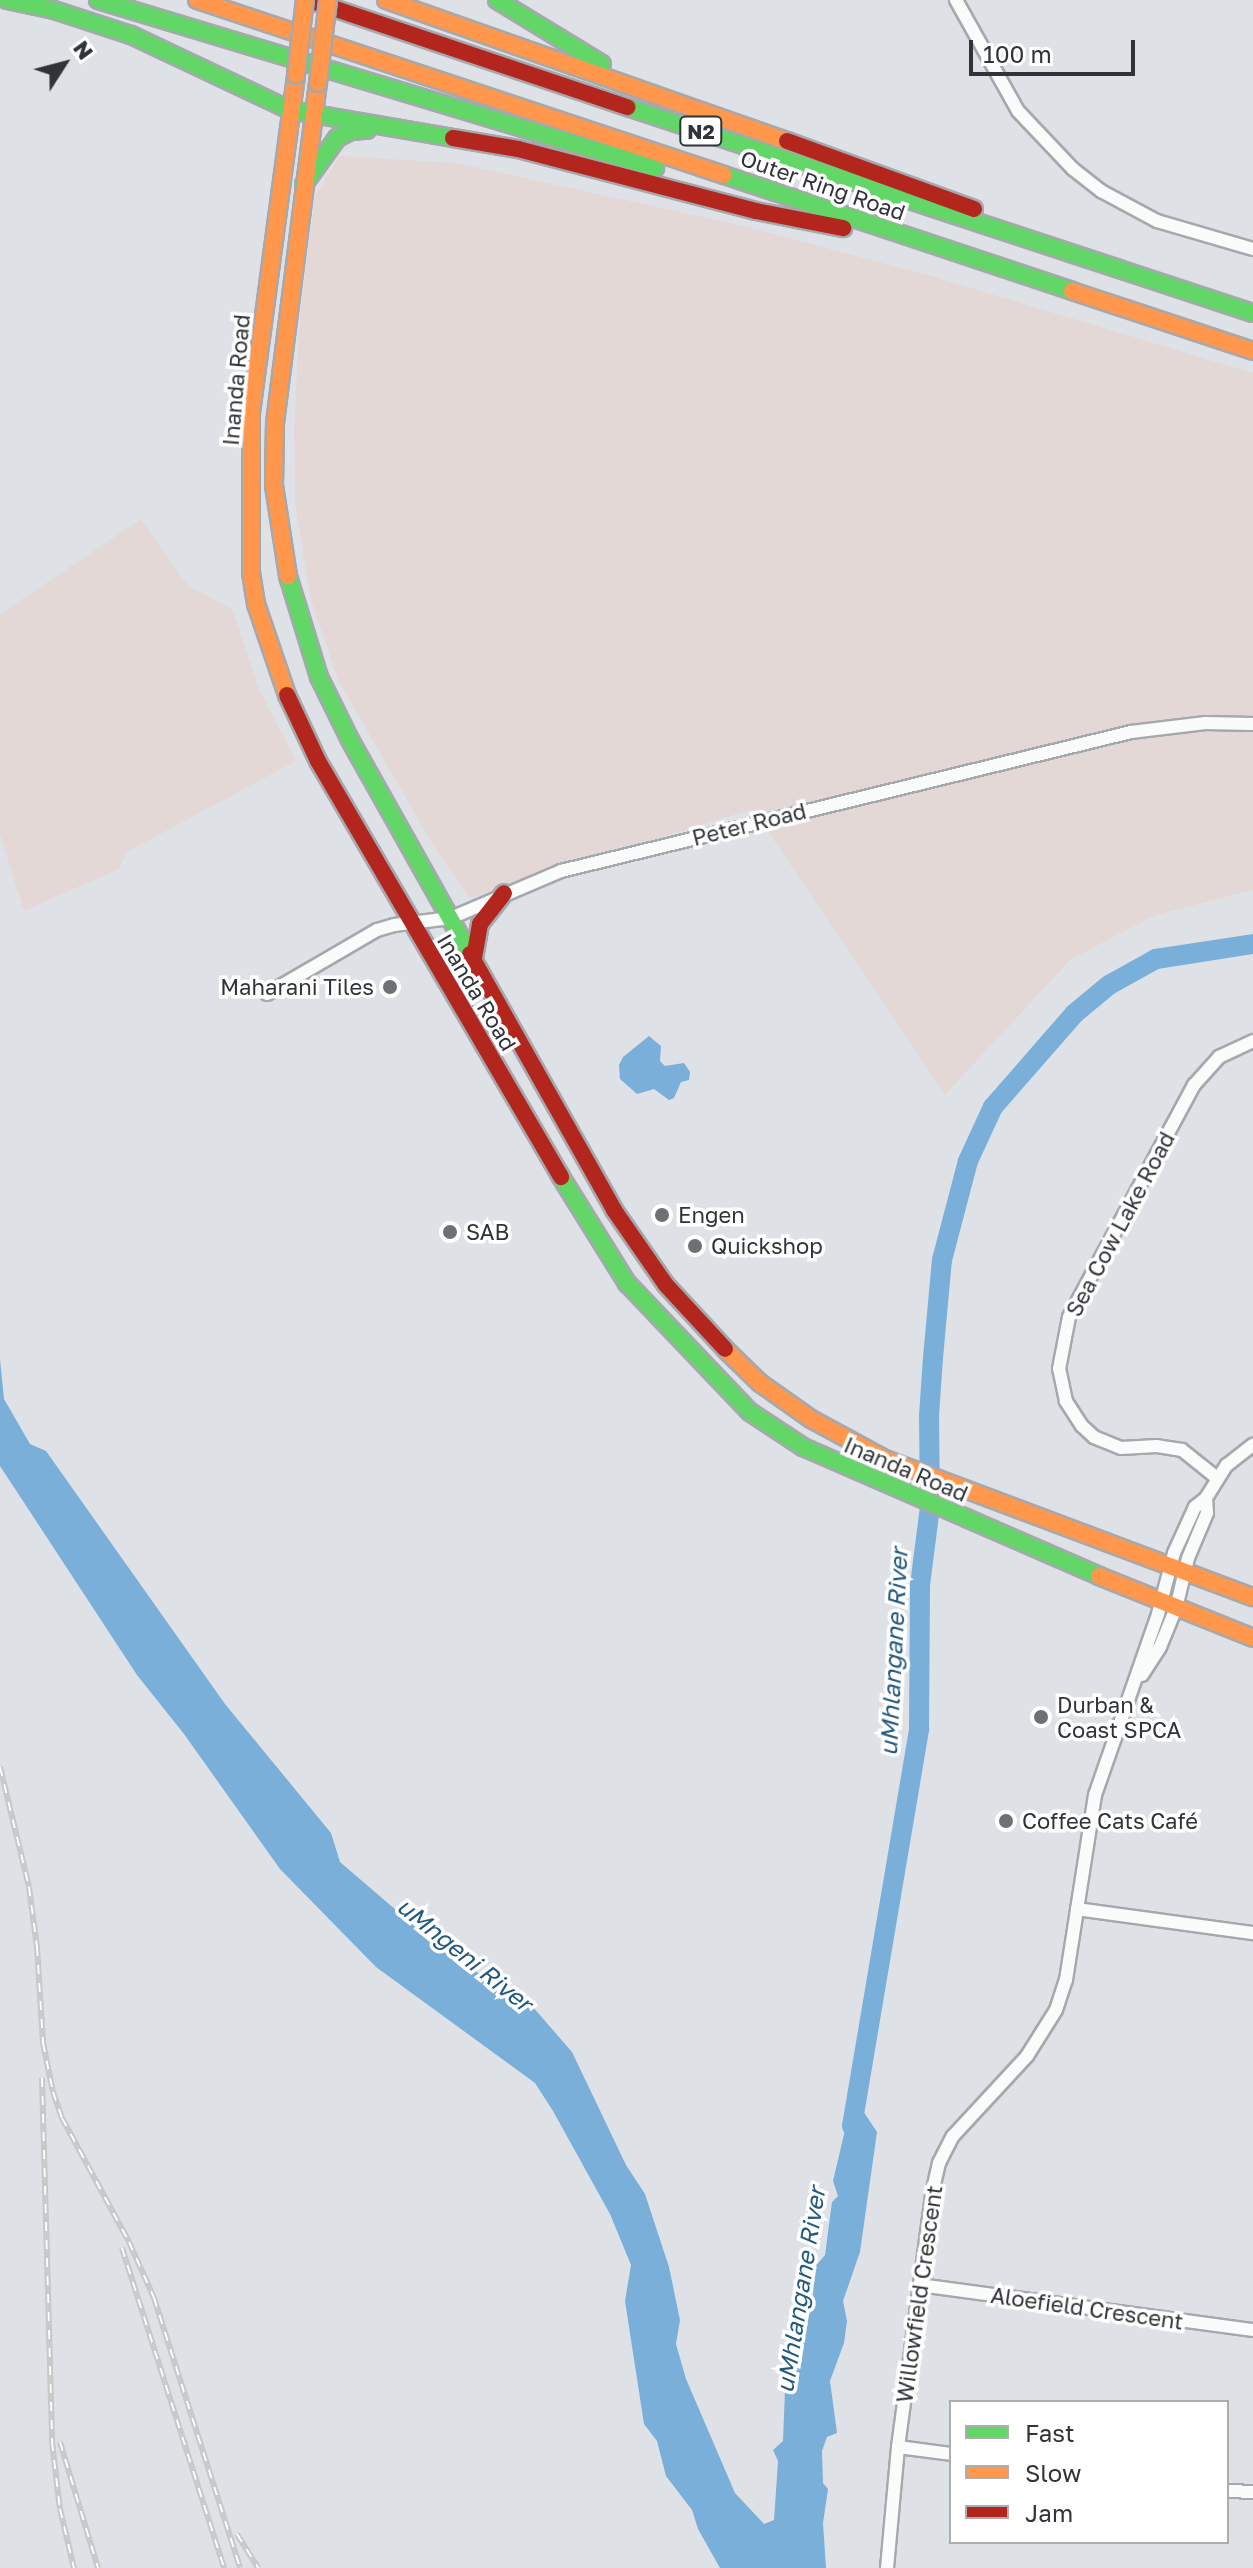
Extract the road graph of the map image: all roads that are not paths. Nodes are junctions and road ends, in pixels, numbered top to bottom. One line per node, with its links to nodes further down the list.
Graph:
1 (7, 0): 10 (main road)
2 (98, 0): 14 (main road)
3 (197, 0): 16 (main road, Outer Ring Road / N2)
4 (307, 0): 10 (main road, Inanda Road, bridge); 17 (main road, Outer Ring Road / N2)
5 (328, 0): 11 (main road, Inanda Road, bridge)
6 (386, 0): 9 (main road)
7 (497, 0): 9 (main road)
8 (956, 0): 15 (street)
9 (653, 92): 17 (main road)
10 (290, 110): 11 (main road); 23 (main road, Inanda Road)
11 (313, 115): 12 (main road); 13 (main road, Inanda Road)
12 (400, 129): 13 (main road); 14 (main road)
13 (304, 184): 22 (main road, Inanda Road)
14 (839, 227): 16 (main road)
15 (1253, 249)
16 (964, 257): 19 (main road, Outer Ring Road / N2)
17 (1093, 259): 18 (main road, Outer Ring Road / N2)
18 (1253, 313)
19 (1253, 351)
20 (1253, 724): 21 (street, Peter Road)
21 (504, 893): 22 (street, Peter Road); 24 (main road)
22 (451, 918): 23 (street, Peter Road); 24 (main road, Inanda Road)
23 (410, 924): 25 (street, Peter Road); 31 (main road, Inanda Road)
24 (474, 958): 29 (main road, Inanda Road)
25 (267, 994)
26 (1253, 1041): 28 (street, Sea Cow Lake Road)
27 (1253, 1445): 28 (street)
28 (1217, 1478): 29 (street, Willowfield Crescent)
29 (1178, 1568): 30 (main road, Inanda Road); 31 (street, Willowfield Crescent)
30 (1253, 1597)
31 (1168, 1605): 32 (main road, Inanda Road); 33 (street, Willowfield Crescent)
32 (1253, 1638)
33 (1077, 1909): 34 (street); 35 (street, Willowfield Crescent)
34 (1253, 1933)
35 (920, 2285): 36 (street, Aloefield Crescent); 37 (street, Willowfield Crescent)
36 (1253, 2330)
37 (898, 2447): 38 (street); 41 (street, Willowfield Crescent)
38 (949, 2454)
39 (1229, 2491): 40 (street)
40 (1253, 2492)
41 (887, 2568)

